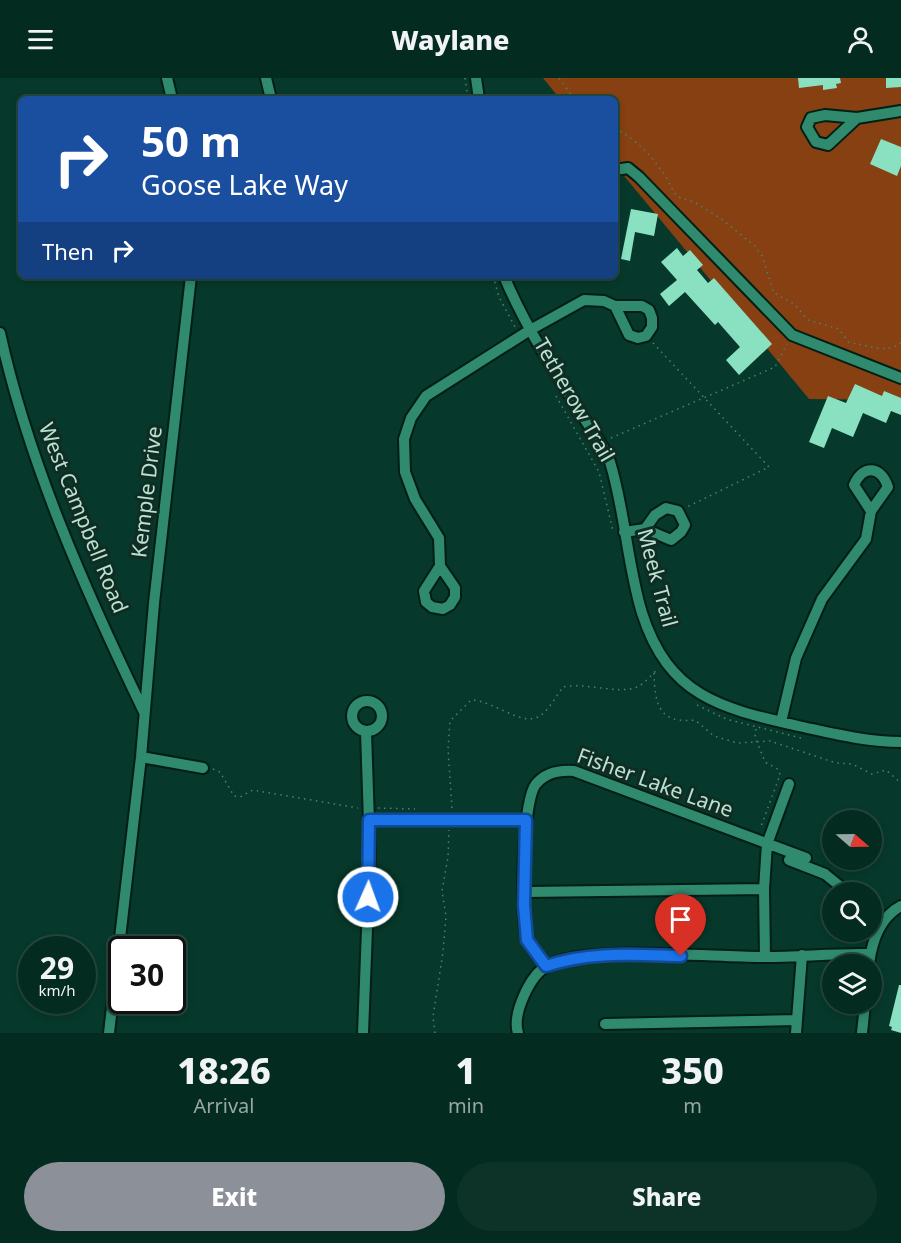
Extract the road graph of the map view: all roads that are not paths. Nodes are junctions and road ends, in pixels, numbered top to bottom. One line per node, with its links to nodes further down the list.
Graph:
1 (167, 78): 4 (street)
2 (266, 78): 5 (street)
3 (476, 78): 6 (street)
4 (171, 96)
5 (269, 96)
6 (479, 96)
7 (901, 111): 8 (street)
8 (857, 118)
9 (618, 170): 15 (street)
10 (191, 279): 20 (street, Kemple Drive)
11 (505, 279): 14 (street, Meek Trail)
12 (615, 306): 12 (street); 14 (street)
13 (0, 333): 20 (street, West Campbell Road)
14 (525, 333): 18 (street, Meek Trail); 19 (street)
15 (901, 378)
16 (871, 511): 21 (street)
17 (645, 529): 17 (street); 18 (street)
18 (619, 536): 21 (street, Meek Trail)
19 (440, 566)
20 (144, 712): 24 (street, Kemple Drive)
21 (781, 722): 23 (street, Meek Trail)
22 (366, 732): 27 (street)
23 (901, 742)
24 (141, 757): 25 (street); 44 (street, Kemple Drive)
25 (203, 768)
26 (789, 784): 29 (street)
27 (369, 820): 28 (street); 45 (street)
28 (526, 820): 29 (street, Fisher Lake Lane); 33 (street, Fisher Lake Lane)
29 (768, 843): 30 (street, Fisher Lake Lane); 31 (street, Fisher Lake Lane); 32 (street)
30 (806, 858)
31 (835, 882)
32 (764, 889): 33 (street); 38 (street)
33 (525, 892): 39 (street, Fisher Lake Lane)
34 (901, 906): 35 (street)
35 (882, 923)
36 (802, 955): 37 (street); 38 (street); 41 (street)
37 (822, 956)
38 (765, 957): 39 (street)
39 (546, 966): 46 (street)
40 (864, 1014): 48 (street)
41 (797, 1020): 43 (street); 47 (street)
42 (605, 1024): 43 (street)
43 (628, 1028)
44 (109, 1033)
45 (363, 1033)
46 (518, 1033)
47 (796, 1033)
48 (862, 1033)

